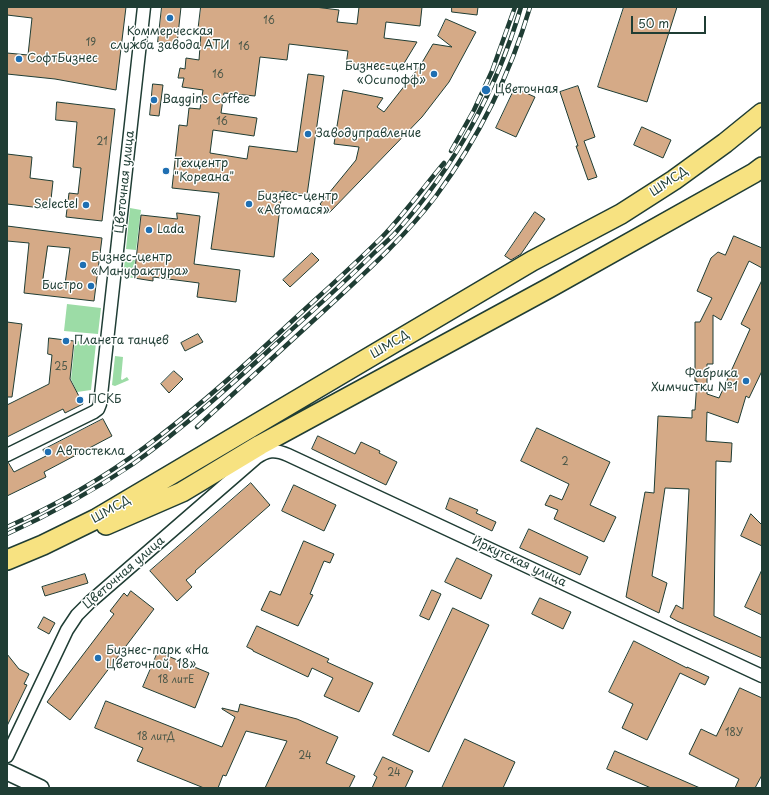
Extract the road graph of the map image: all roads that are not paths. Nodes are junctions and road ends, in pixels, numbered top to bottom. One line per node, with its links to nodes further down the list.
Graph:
1 (144, 7): 5 (street, Цветочная улица)
2 (762, 113): 6 (main road, ШМСД)
3 (762, 167): 7 (main road, ШМСД)
4 (275, 451): 8 (street, Иркутская улица); 9 (street, Цветочная улица)
5 (7, 455)
6 (7, 560)
7 (7, 567)
8 (762, 676)
9 (7, 756)
10 (7, 772): 11 (street)
11 (41, 788)

